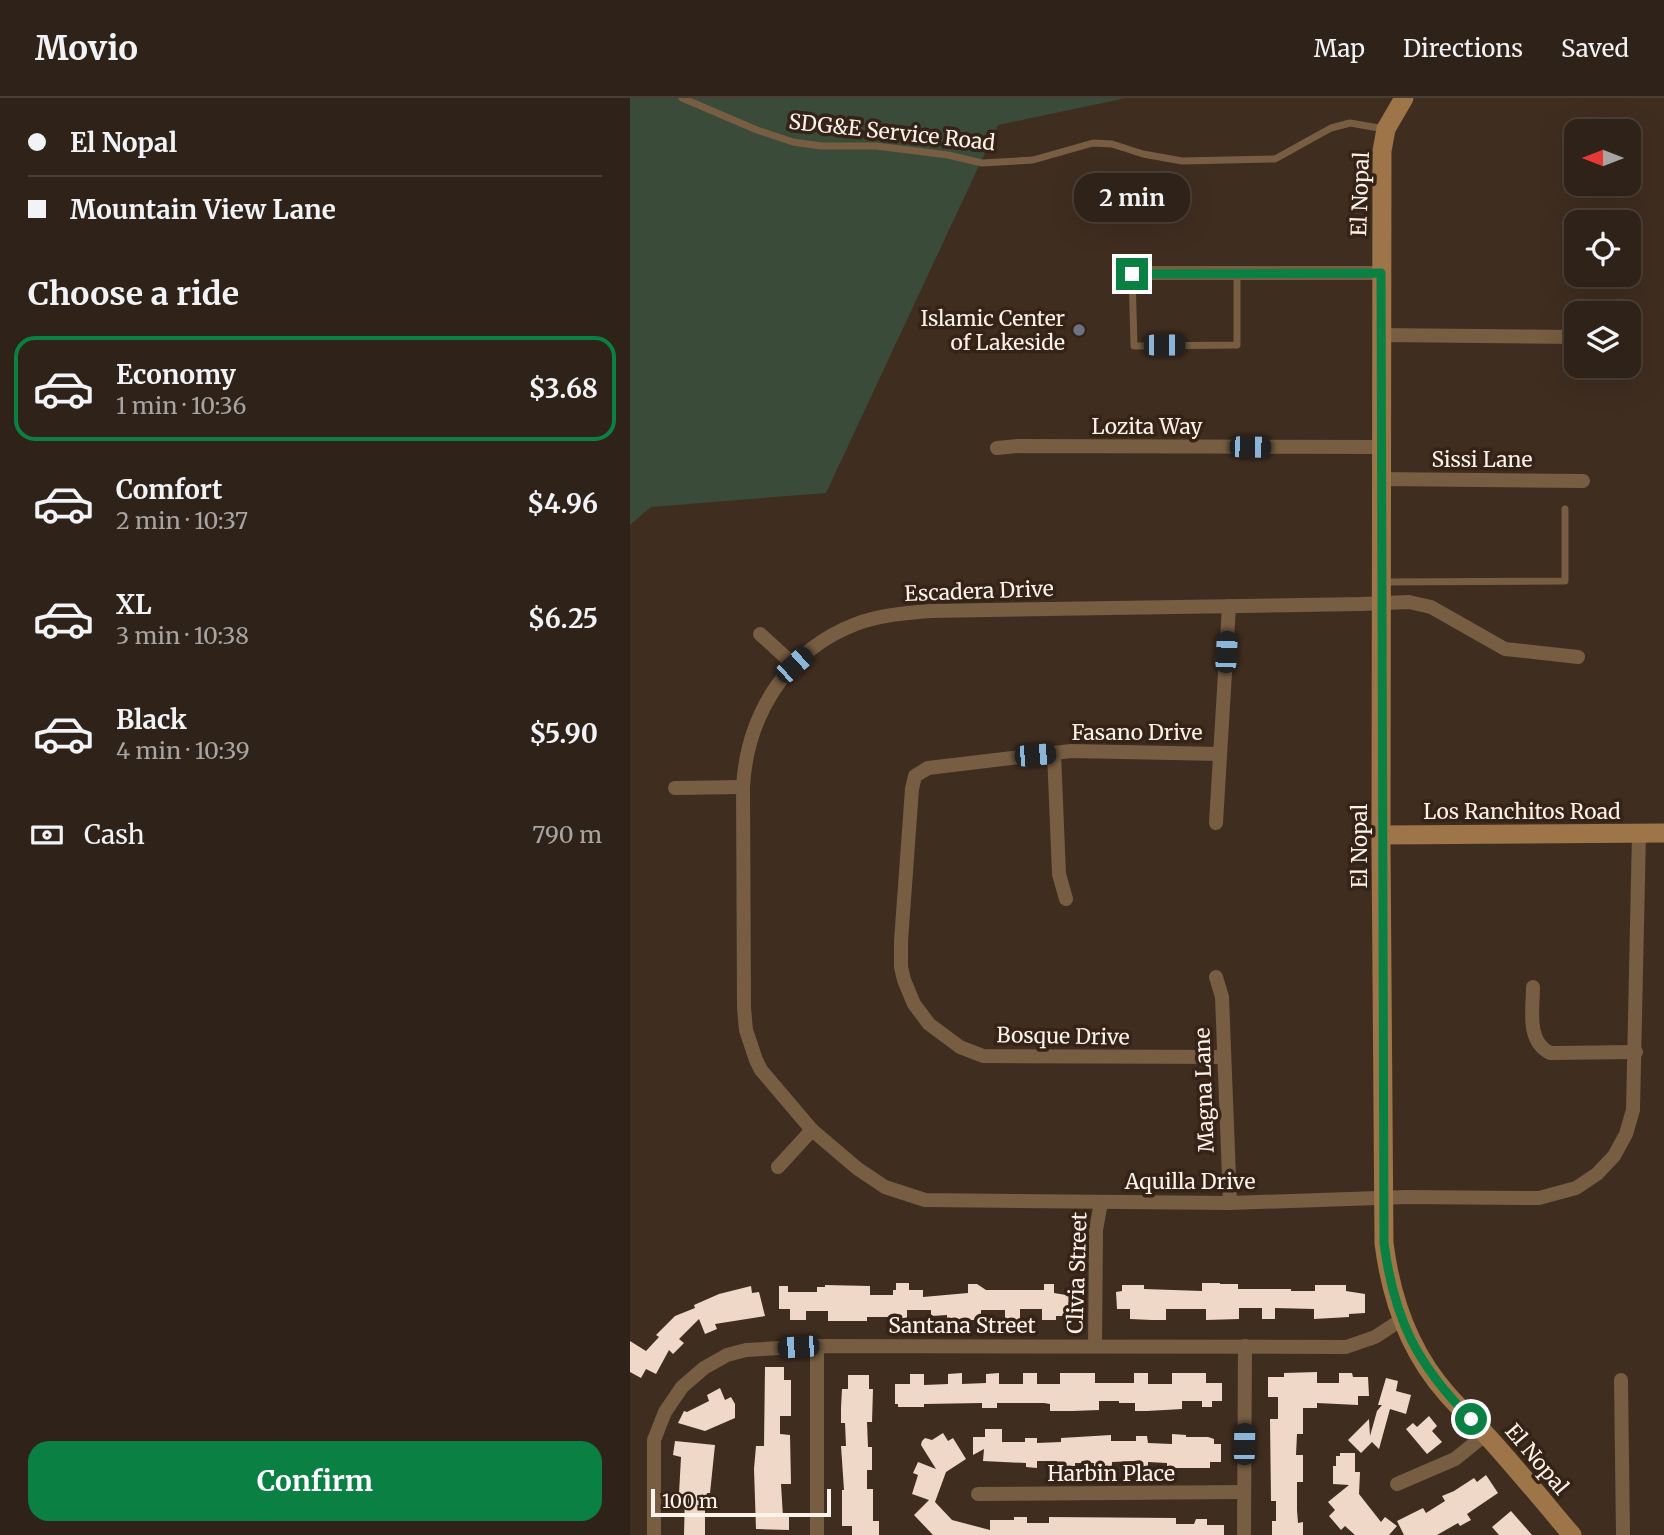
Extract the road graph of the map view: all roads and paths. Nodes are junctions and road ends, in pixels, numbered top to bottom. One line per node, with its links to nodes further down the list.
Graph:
1 (682, 98): 3 (lane, SDG&E Service Road)
2 (1404, 98): 3 (main road, El Nopal)
3 (1386, 130): 6 (main road, El Nopal)
4 (1127, 273): 5 (street); 5 (lane)
5 (1237, 273): 6 (street)
6 (1381, 273): 7 (main road, El Nopal)
7 (1381, 335): 8 (street); 9 (main road, El Nopal)
8 (1564, 337)
9 (1382, 447): 10 (street, Lozita Way); 11 (main road, El Nopal)
10 (997, 448)
11 (1381, 480): 12 (street, Sissi Lane); 14 (main road, El Nopal)
12 (1583, 481)
13 (1564, 509): 14 (lane)
14 (1382, 592): 15 (street, Escadera Drive); 17 (street, Escadera Drive); 27 (main road, El Nopal)
15 (1229, 606): 18 (street, Escadera Drive); 20 (street)
16 (760, 634): 18 (street)
17 (1578, 657)
18 (794, 665): 22 (street, Escadera Drive)
19 (1054, 753): 20 (street, Fasano Drive); 21 (street, Fasano Drive); 28 (street)
20 (1220, 754): 24 (street)
21 (928, 768): 32 (street, Bosque Drive)
22 (743, 787): 23 (street); 33 (street, Aquilla Drive)
23 (675, 788)
24 (1216, 823)
25 (1639, 833): 26 (main road, Los Ranchitos Road); 27 (main road, Los Ranchitos Road); 31 (street, Aquilla Drive)
26 (1664, 833)
27 (1381, 835): 35 (main road, El Nopal)
28 (1066, 899)
29 (1216, 977): 32 (street, Magna Lane)
30 (1533, 987): 31 (street)
31 (1636, 1052): 35 (street, Aquilla Drive)
32 (1224, 1057): 37 (street, Magna Lane)
33 (812, 1130): 34 (street); 36 (street, Aquilla Drive)
34 (778, 1167)
35 (1383, 1199): 37 (street, Aquilla Drive); 38 (main road, El Nopal)
36 (1101, 1202): 37 (street, Aquilla Drive); 40 (street, Clivia Street)
37 (1230, 1203)
38 (1401, 1320): 41 (street, Santana Street); 43 (main road, El Nopal)
39 (817, 1346): 40 (street, Santana Street); 47 (street, Santana Street); 48 (street)
40 (1095, 1346): 41 (street, Santana Street)
41 (1245, 1346): 45 (street)
42 (1621, 1380): 51 (street)
43 (1486, 1434): 44 (street); 50 (main road, El Nopal)
44 (1397, 1484)
45 (1244, 1492): 46 (street, Harbin Place); 49 (street)
46 (978, 1494)
47 (654, 1535)
48 (817, 1535)
49 (1244, 1535)
50 (1572, 1535)
51 (1623, 1535)

